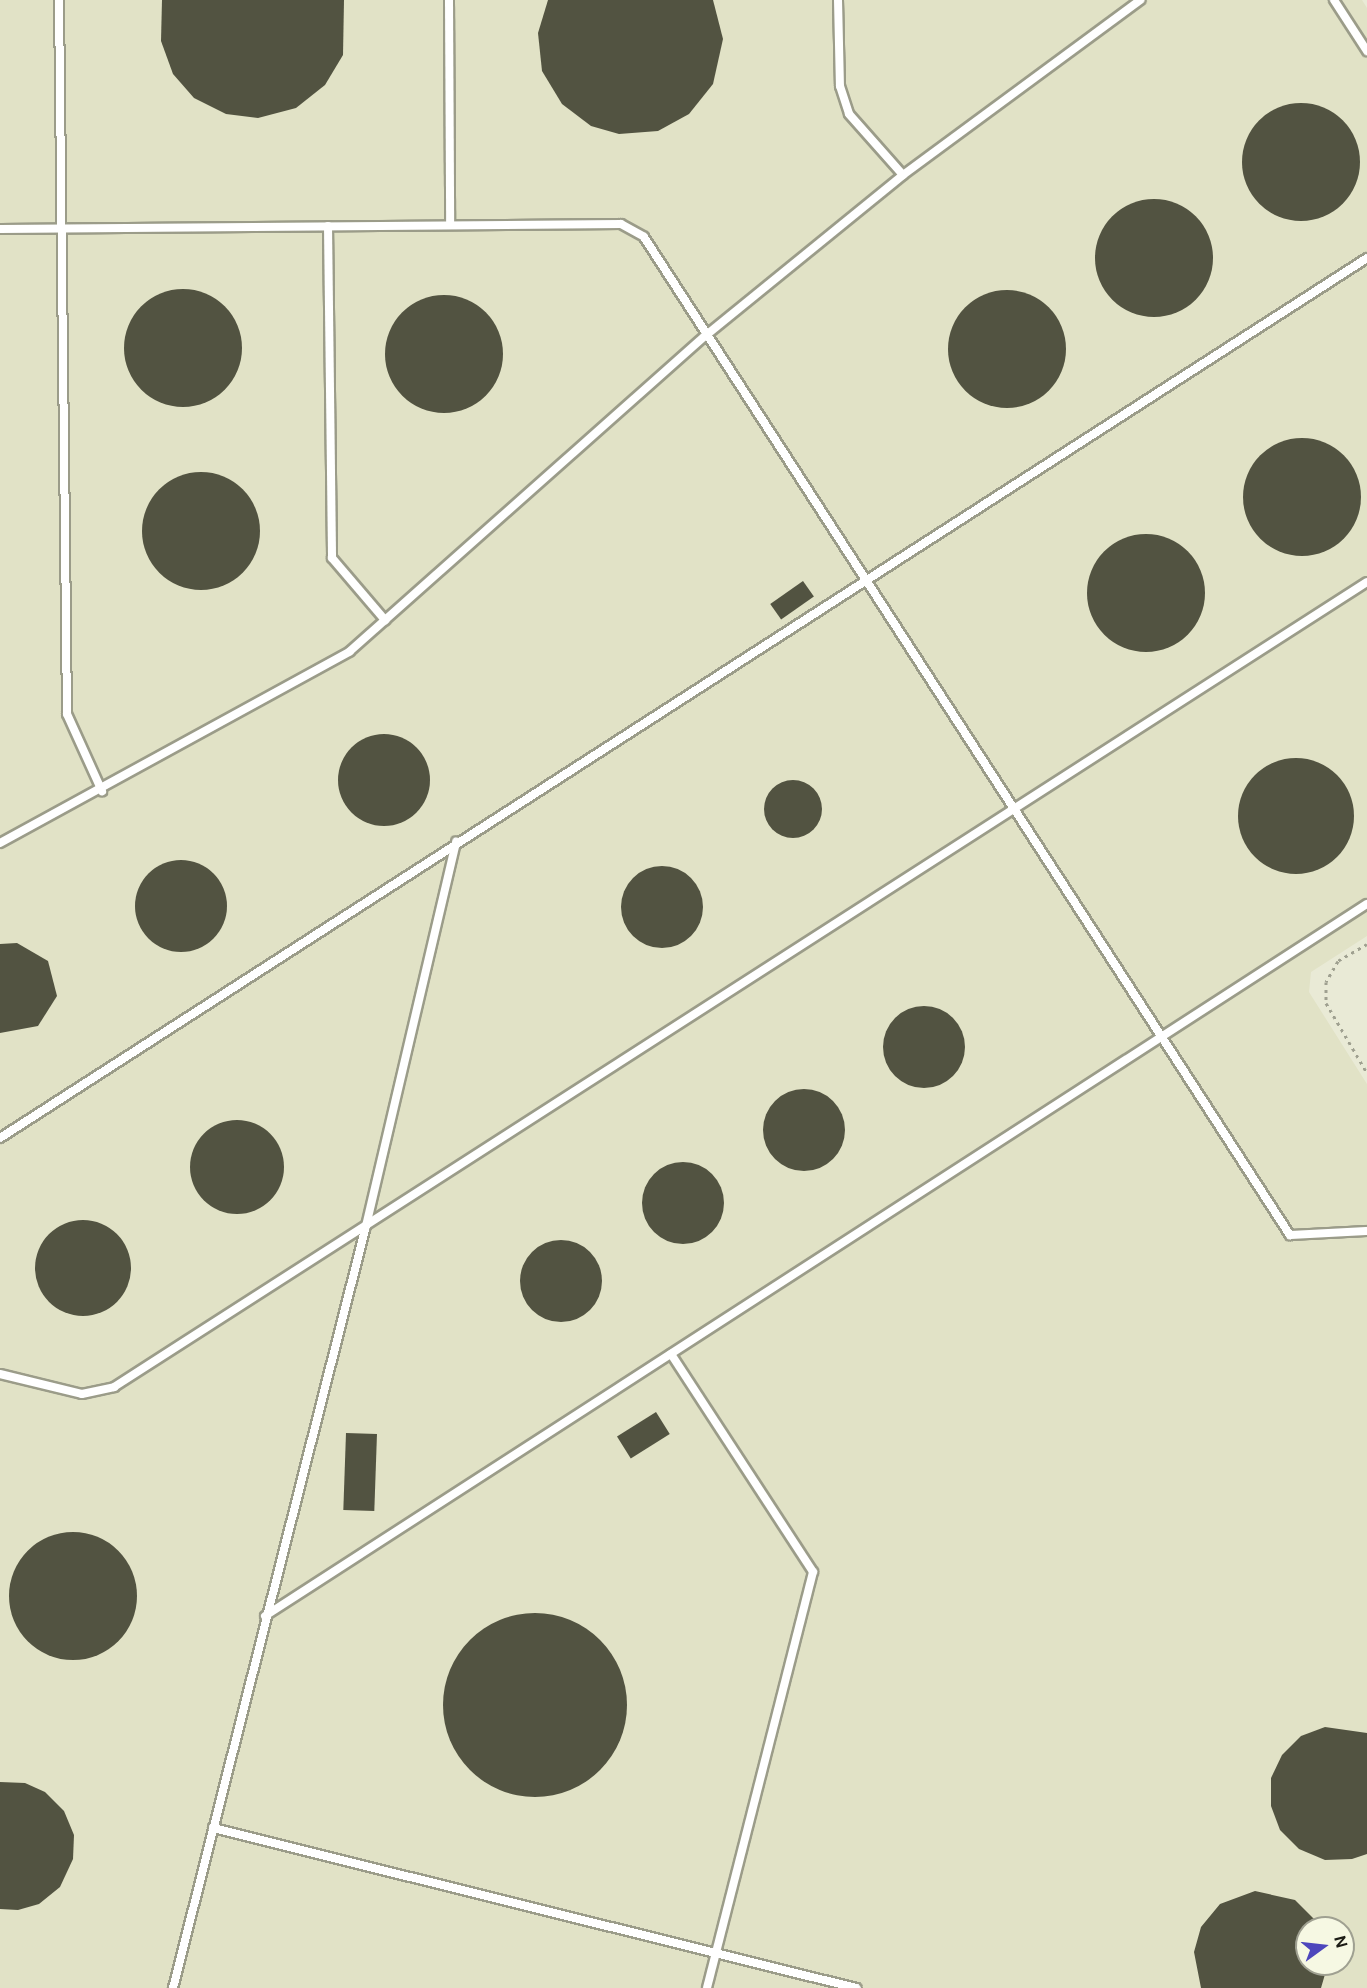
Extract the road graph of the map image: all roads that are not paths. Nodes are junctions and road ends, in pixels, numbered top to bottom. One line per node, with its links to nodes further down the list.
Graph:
1 (59, 0): 10 (lane)
2 (449, 0): 8 (lane)
3 (838, 0): 7 (lane)
4 (1140, 0): 7 (lane)
5 (1334, 0): 6 (lane)
6 (1367, 51)
7 (903, 175): 13 (lane)
8 (450, 225): 9 (lane); 13 (lane)
9 (328, 226): 10 (lane); 16 (lane)
10 (61, 228): 11 (lane); 17 (lane)
11 (0, 229)
12 (1367, 258): 15 (lane)
13 (705, 336): 15 (lane); 16 (lane)
14 (1367, 582): 18 (lane)
15 (868, 584): 18 (lane); 19 (lane)
16 (384, 620): 17 (lane)
17 (102, 791): 20 (lane)
18 (1014, 808): 22 (lane); 24 (lane)
19 (456, 841): 23 (lane); 24 (lane)
20 (0, 843)
21 (1367, 904): 22 (lane)
22 (1162, 1036): 25 (lane); 26 (lane)
23 (0, 1138)
24 (366, 1227): 27 (lane); 28 (lane)
25 (1367, 1231)
26 (671, 1354): 28 (lane); 30 (lane)
27 (0, 1374)
28 (265, 1616): 29 (lane)
29 (213, 1828): 30 (lane); 31 (lane)
30 (715, 1952): 32 (lane); 33 (lane)
31 (173, 1988)
32 (707, 1988)
33 (855, 1988)

